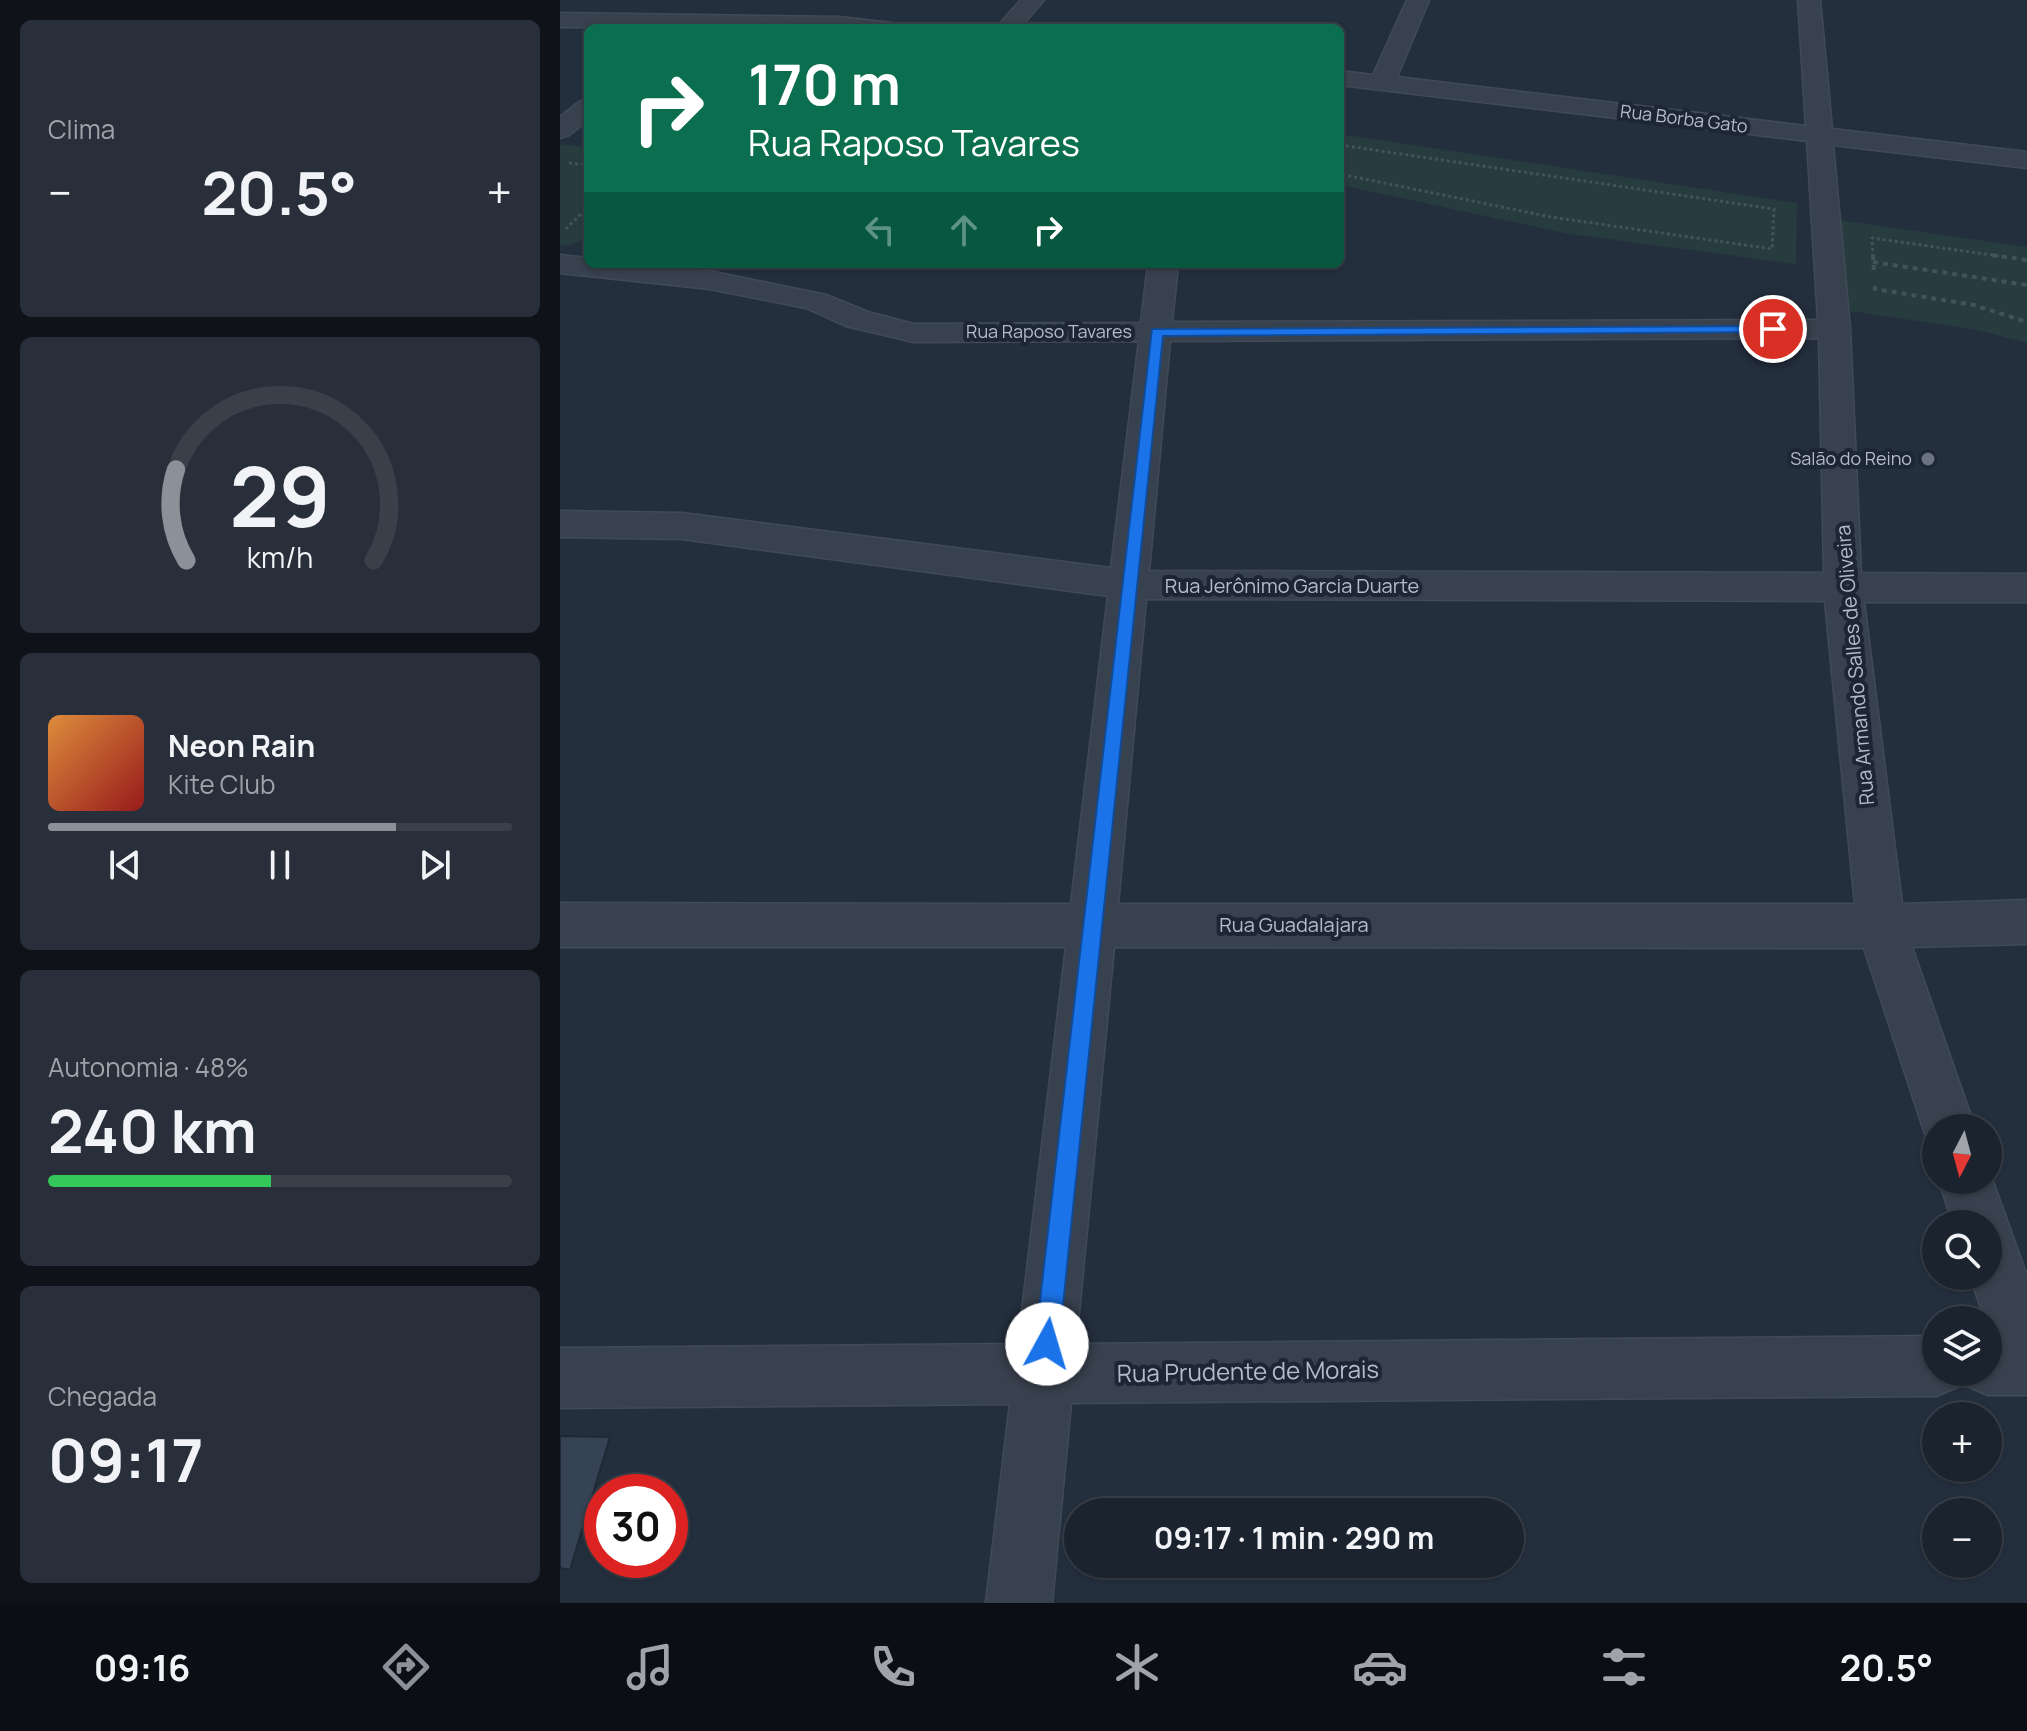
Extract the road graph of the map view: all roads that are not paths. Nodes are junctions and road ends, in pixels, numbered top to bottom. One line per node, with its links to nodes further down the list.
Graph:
1 (659, 0): 6 (street)
2 (1033, 0): 8 (street)
3 (1418, 0): 10 (street)
4 (1809, 0): 13 (street, Rua Armando Salles de Oliveira)
5 (560, 20): 6 (street)
6 (631, 21): 7 (street)
7 (687, 24)
8 (1012, 24)
9 (1344, 78): 10 (street, Rua Borba Gato)
10 (1382, 83): 13 (street, Rua Borba Gato)
11 (584, 110): 12 (street)
12 (560, 130)
13 (1819, 135): 14 (street, Rua Borba Gato); 19 (street, Rua Armando Salles de Oliveira)
14 (2027, 160)
15 (577, 265): 18 (street)
16 (604, 268): 20 (street, Rua Raposo Tavares)
17 (1163, 268): 20 (street)
18 (560, 290)
19 (1834, 329): 20 (street, Rua Raposo Tavares); 23 (street, Rua Armando Salles de Oliveira)
20 (1157, 332): 22 (street)
21 (560, 524): 22 (street, Rua Jerônimo Garcia Duarte)
22 (1131, 585): 23 (street, Rua Jerônimo Garcia Duarte); 26 (street)
23 (1843, 588): 24 (street, Rua Jerônimo Garcia Duarte); 28 (street, Rua Armando Salles de Oliveira)
24 (2027, 588)
25 (2027, 922): 28 (street, Rua Guadalajara)
26 (1092, 924): 27 (street, Rua Guadalajara); 28 (street, Rua Guadalajara); 34 (street)
27 (560, 925)
28 (1881, 926): 29 (street, Rua Armando Salles de Oliveira)
29 (1944, 1114)
30 (2002, 1287): 31 (street)
31 (2027, 1363): 32 (street)
32 (2002, 1364)
33 (1922, 1366): 34 (street, Rua Prudente de Morais)
34 (1044, 1374): 35 (street, Rua Prudente de Morais); 36 (street)
35 (560, 1378)
36 (1019, 1603)

